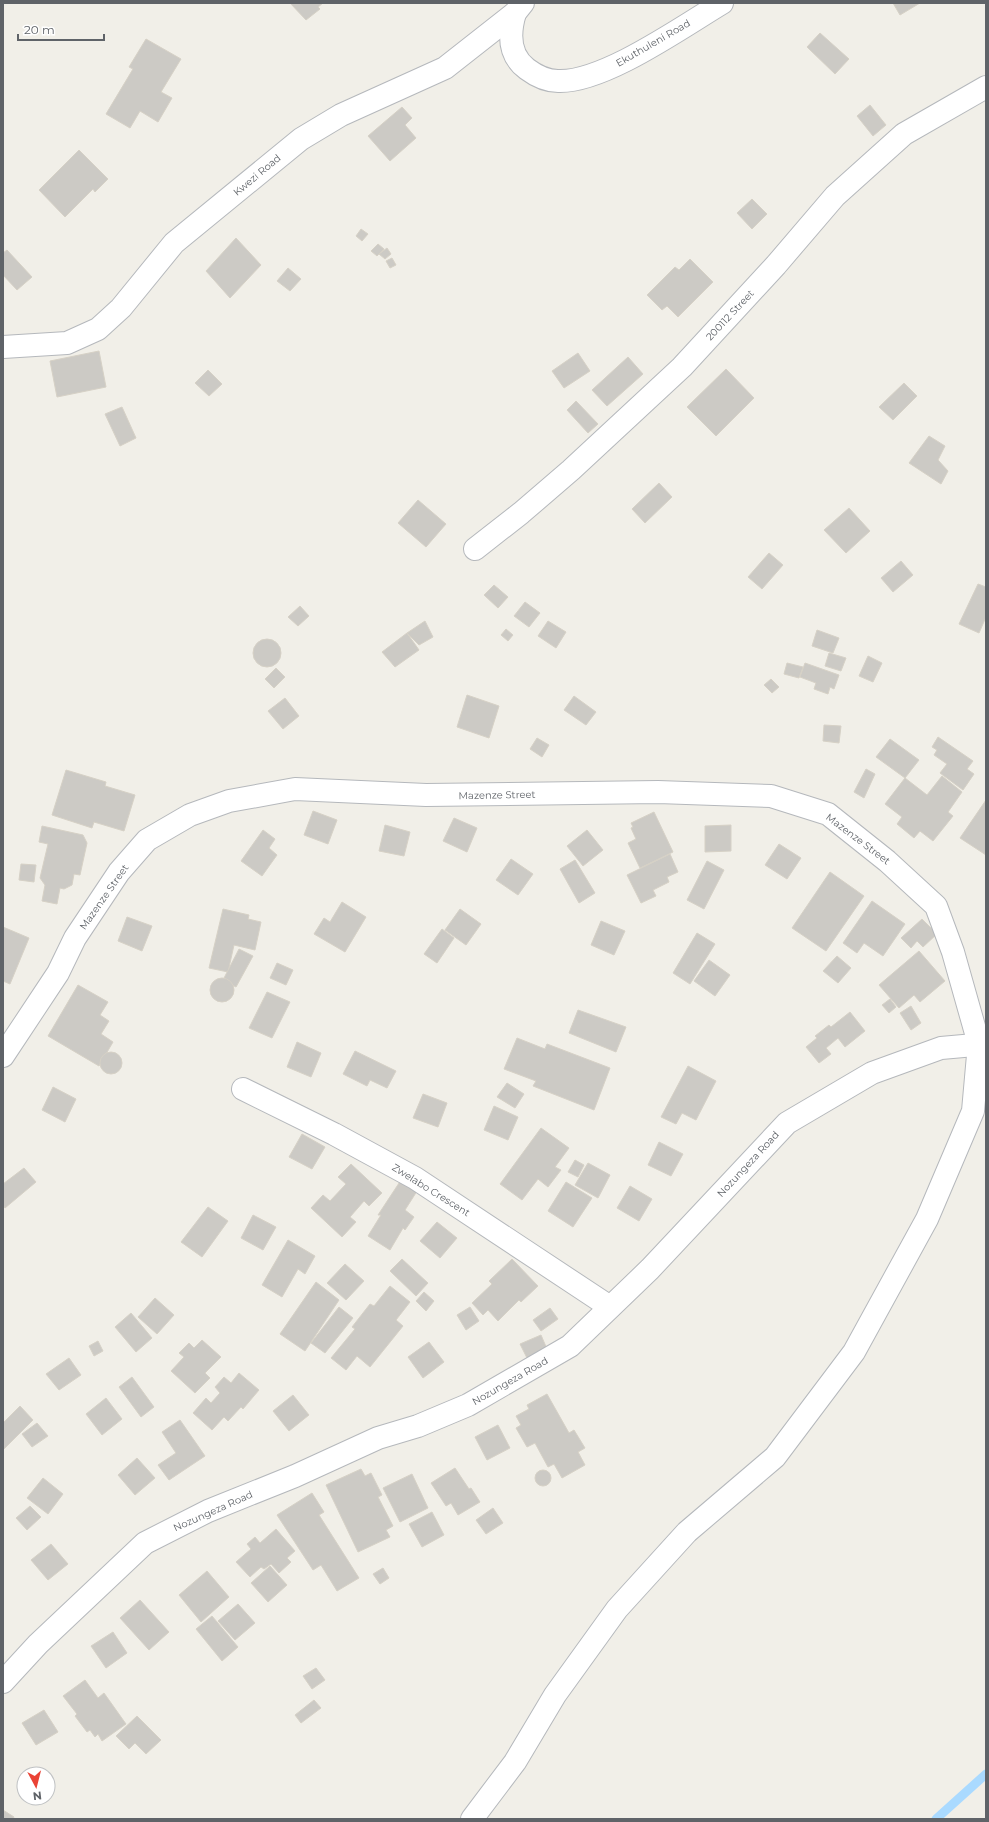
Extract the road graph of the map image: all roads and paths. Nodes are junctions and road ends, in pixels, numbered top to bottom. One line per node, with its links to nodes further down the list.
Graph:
1 (722, 3): 2 (street, Ekuthuleni Road)
2 (519, 8): 4 (street, Kwezi Road)
3 (986, 87): 5 (street, 200112 Street)
4 (3, 347)
5 (476, 549)
6 (983, 1044): 7 (street, Mazenze Street); 9 (street, Nozungeza Road); 11 (street)
7 (3, 1056)
8 (243, 1089): 9 (street, Zwelabo Crescent)
9 (610, 1307): 10 (street, Nozungeza Road)
10 (3, 1682)
11 (472, 1819)

